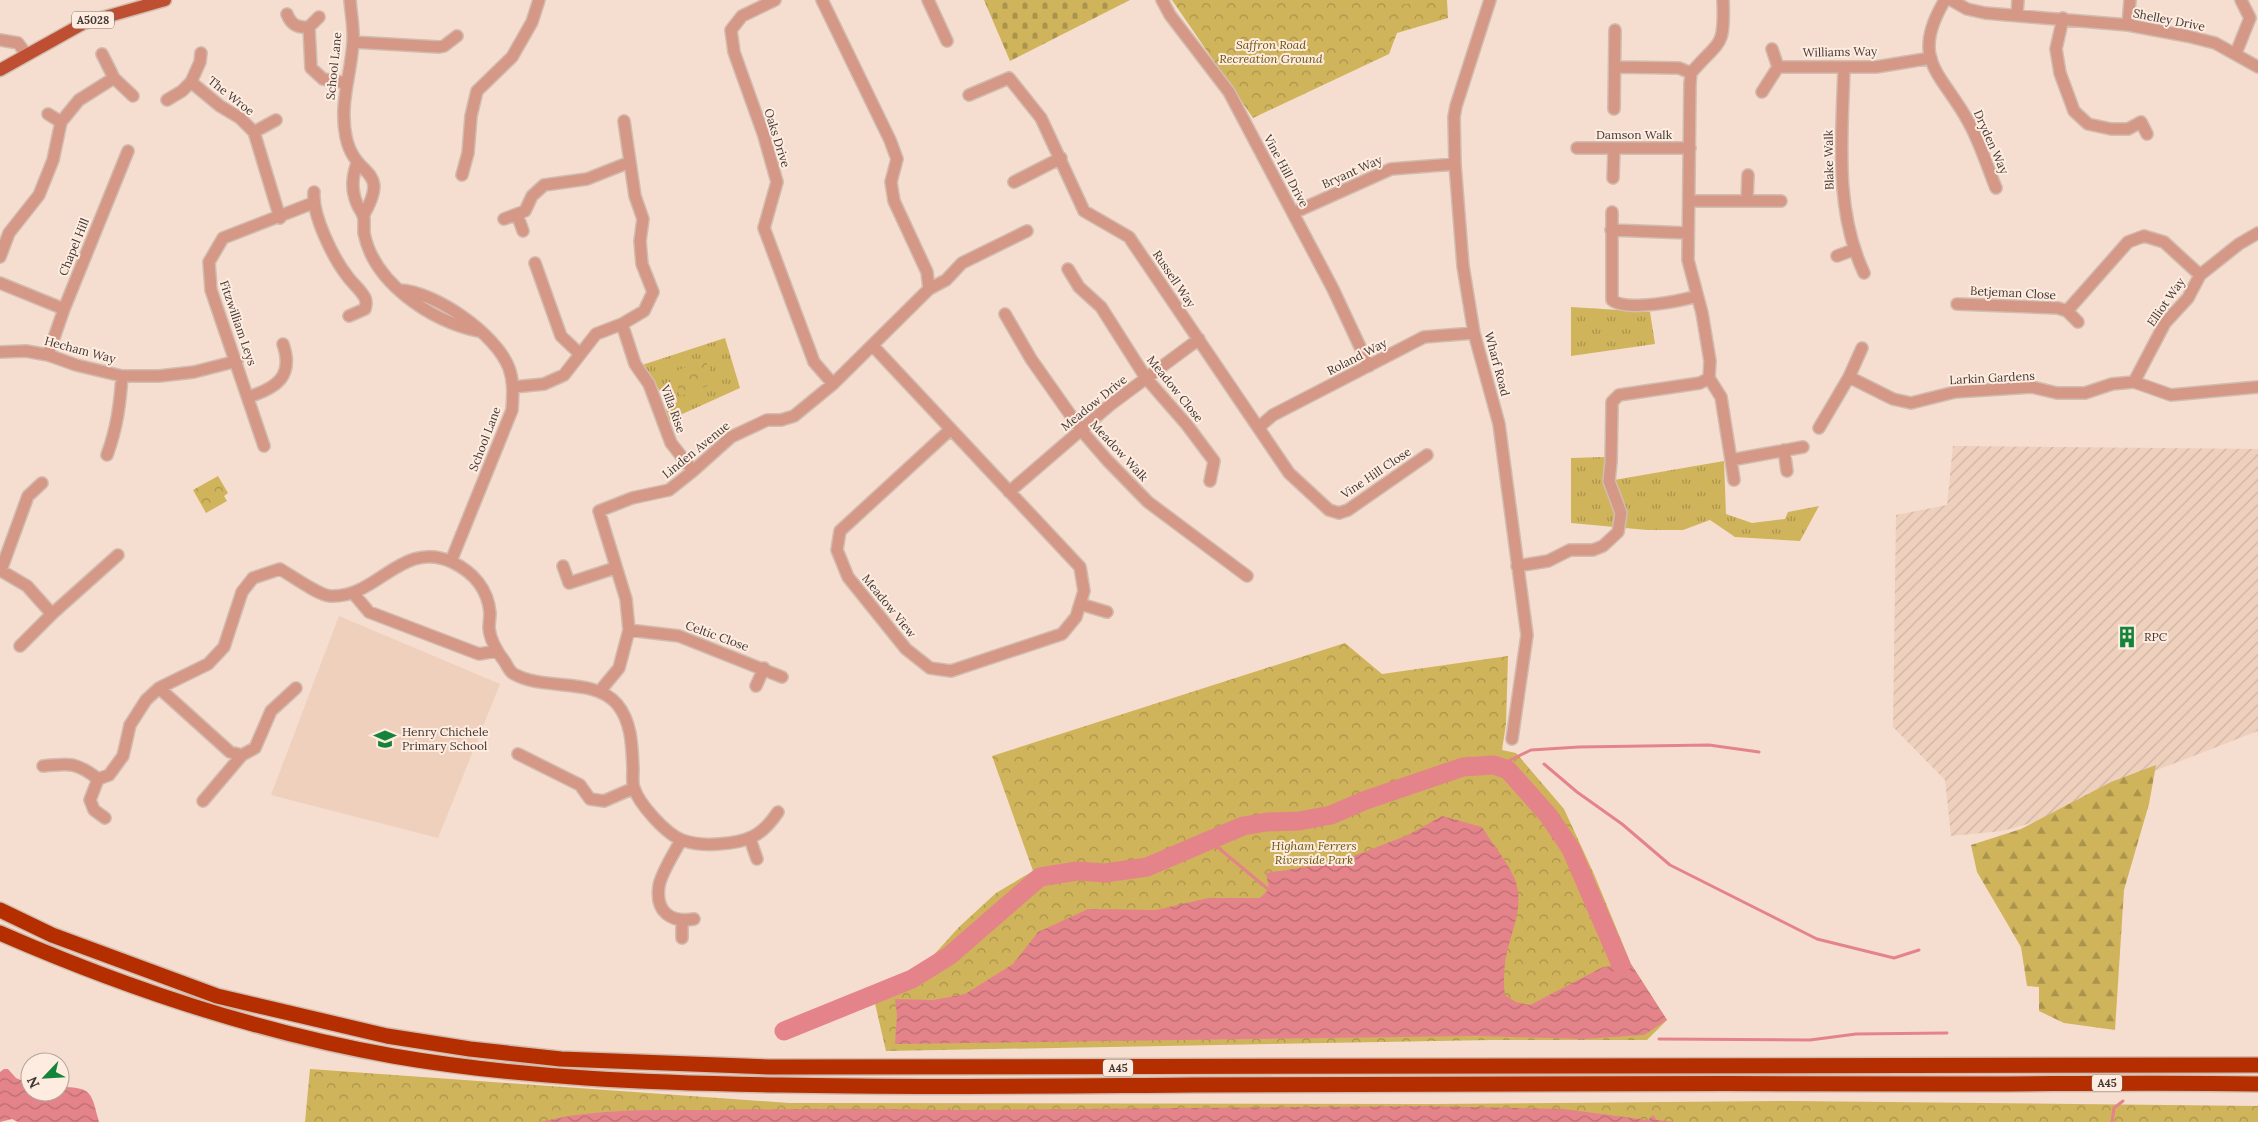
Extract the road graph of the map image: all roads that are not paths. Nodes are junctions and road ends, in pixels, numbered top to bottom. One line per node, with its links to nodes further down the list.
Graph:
1 (165, 0): 28 (main road, A5028)
2 (350, 0): 25 (street, School Lane)
3 (539, 0): 60 (street)
4 (775, 0): 112 (street, Oaks Drive)
5 (822, 0): 88 (street)
6 (928, 0): 24 (street)
7 (1162, 0): 69 (street, Vine Hill Drive)
8 (1490, 0): 59 (street, Wharf Road)
9 (1723, 0): 37 (street)
10 (1945, 0): 31 (street, Dryden Way)
11 (1951, 0): 16 (street, Shelley Drive)
12 (2018, 0): 16 (street)
13 (2130, 0): 19 (street)
14 (2241, 0): 30 (street)
15 (288, 14): 20 (street)
16 (2017, 15): 18 (street, Shelley Drive)
17 (319, 17): 20 (street)
18 (2063, 18): 19 (street, Shelley Drive); 51 (street)
19 (2128, 25): 30 (street, Shelley Drive)
20 (309, 27): 40 (street)
21 (1615, 30): 32 (street)
22 (457, 36): 25 (street)
23 (0, 40): 28 (street)
24 (947, 41)
25 (353, 42): 40 (street, School Lane)
26 (1772, 49): 33 (street)
27 (201, 53): 39 (street)
28 (26, 54): 36 (main road, A5028)
29 (102, 54): 38 (street)
30 (2236, 54): 34 (street, Shelley Drive)
31 (1931, 58): 35 (street, Williams Way); 64 (street, Dryden Way)
32 (1615, 67): 37 (street); 45 (street)
33 (1778, 67): 35 (street, Williams Way); 41 (street)
34 (2258, 67)
35 (1844, 68): 80 (street, Blake Walk)
36 (0, 70)
37 (1691, 73): 53 (street)
38 (114, 78): 43 (street); 49 (street)
39 (191, 82): 44 (street, The Wroe); 50 (street, The Wroe)
40 (346, 83): 58 (street, School Lane)
41 (1762, 92)
42 (969, 95): 56 (street, Russell Way)
43 (133, 96)
44 (167, 100)
45 (1614, 109)
46 (48, 114): 49 (street)
47 (276, 120): 50 (street, The Wroe)
48 (624, 121): 57 (street)
49 (61, 122): 74 (street)
50 (254, 132): 72 (street, The Wroe)
51 (2147, 134)
52 (1577, 148): 54 (street, Damson Walk)
53 (1690, 148): 54 (street, Damson Walk); 65 (street)
54 (1614, 149): 62 (street)
55 (128, 150): 91 (street, Chapel Hill)
56 (1061, 158): 63 (street); 98 (street, Russell Way)
57 (630, 162): 70 (street); 96 (street)
58 (357, 163): 71 (street); 71 (street, School Lane)
59 (1455, 164): 69 (street, Bryant Way); 97 (street, Wharf Road)
60 (462, 175)
61 (1748, 175): 66 (street)
62 (1613, 178)
63 (1014, 182)
64 (1996, 188)
65 (1689, 201): 66 (street); 79 (street)
66 (1747, 201): 67 (street)
67 (1780, 201)
68 (1612, 212): 76 (street)
69 (1293, 213): 106 (street, Vine Hill Drive)
70 (517, 214): 73 (street); 75 (street)
71 (364, 216): 113 (street, School Lane)
72 (280, 218): 94 (street, Fitzwilliam Leys); 105 (street, Fitzwilliam Leys)
73 (504, 219)
74 (4, 230): 82 (street)
75 (523, 230)
76 (1611, 230): 79 (street); 89 (street)
77 (1027, 231): 88 (street, Linden Avenue)
78 (2258, 232): 86 (street, Elliot Way)
79 (1688, 233): 89 (street)
80 (1853, 250): 81 (street); 85 (street, Blake Walk)
81 (1837, 256)
82 (0, 257)
83 (535, 263): 103 (street)
84 (1068, 269): 109 (street, Meadow Close)
85 (1864, 273)
86 (2200, 275): 92 (street, Betjeman Close); 111 (street, Elliot Way)
87 (0, 282): 91 (street)
88 (929, 289): 100 (street, Linden Avenue)
89 (1697, 296): 110 (street)
90 (1957, 304): 92 (street, Betjeman Close)
91 (64, 309): 104 (street, Chapel Hill)
92 (2067, 311): 95 (street, Betjeman Close)
93 (1005, 314): 119 (street, Meadow Walk)
94 (349, 316)
95 (2078, 322)
96 (622, 324): 103 (street); 126 (street, Villa Rise)
97 (1474, 333): 106 (street, Roland Way); 135 (street, Wharf Road)
98 (1199, 339): 109 (street, Meadow Drive); 116 (street, Russell Way)
99 (283, 344): 115 (street)
100 (873, 346): 112 (street, Linden Avenue); 118 (street, Meadow View)
101 (1862, 348): 108 (street)
102 (0, 352): 104 (street, Hecham Way)
103 (580, 354): 113 (street)
104 (48, 355): 107 (street, Hecham Way)
105 (237, 361): 107 (street, Hecham Way); 115 (street, Fitzwilliam Leys)
106 (1369, 366): 116 (street, Roland Way)
107 (122, 376): 123 (street, Hecham Way)
108 (1849, 377): 111 (street, Larkin Gardens); 117 (street)
109 (1146, 378): 119 (street, Meadow Drive); 129 (street, Meadow Close)
110 (1709, 378): 125 (street); 135 (street)
111 (2134, 382): 114 (street, Larkin Gardens)
112 (833, 384): 126 (street, Linden Avenue)
113 (514, 387): 133 (street, School Lane)
114 (2258, 387)
115 (248, 396): 120 (street, Fitzwilliam Leys)
116 (1259, 427): 124 (street, Vine Hill Close)
117 (1819, 428)
118 (951, 429): 131 (street, Meadow View); 140 (street, Meadow View)
119 (1081, 430): 131 (street, Meadow Drive); 138 (street, Meadow Walk)
120 (264, 446)
121 (1803, 447): 122 (street)
122 (1784, 450): 125 (street); 127 (street)
123 (107, 455)
124 (1427, 455)
125 (1731, 460): 128 (street)
126 (693, 471): 136 (street, Linden Avenue)
127 (1787, 471)
128 (1734, 480)
129 (1210, 481)
130 (42, 483): 137 (street)
131 (1009, 492): 140 (street, Meadow View)
132 (118, 555): 142 (street)
133 (450, 561): 139 (street); 145 (street)
134 (563, 566): 136 (street)
135 (1517, 566): 152 (street, Wharf Road)
136 (615, 568): 143 (street, Linden Avenue)
137 (0, 570): 142 (street)
138 (1247, 576)
139 (353, 592): 145 (street); 149 (street)
140 (1080, 604): 141 (street)
141 (1107, 612)
142 (52, 614): 144 (street)
143 (629, 630): 146 (street, Celtic Close); 151 (street, Linden Avenue)
144 (20, 646)
145 (497, 651): 151 (street)
146 (764, 668): 147 (street, Celtic Close); 148 (street)
147 (782, 677)
148 (756, 686)
149 (159, 688): 154 (street); 156 (street)
150 (296, 688): 154 (street)
151 (600, 691): 157 (street)
152 (1512, 739)
153 (518, 754): 157 (street)
154 (242, 755): 158 (street)
155 (43, 766): 156 (street)
156 (98, 779): 160 (street)
157 (634, 788): 162 (street)
158 (204, 801)
159 (778, 812): 161 (street)
160 (105, 818)
161 (750, 839): 162 (street); 163 (street)
162 (681, 840): 166 (street)
163 (757, 859)
164 (0, 910): 169 (highway, A45)
165 (694, 919): 166 (street)
166 (682, 921): 168 (street)
167 (0, 933): 170 (highway, A45)
168 (682, 938)
169 (2258, 1065)
170 (2258, 1084)

